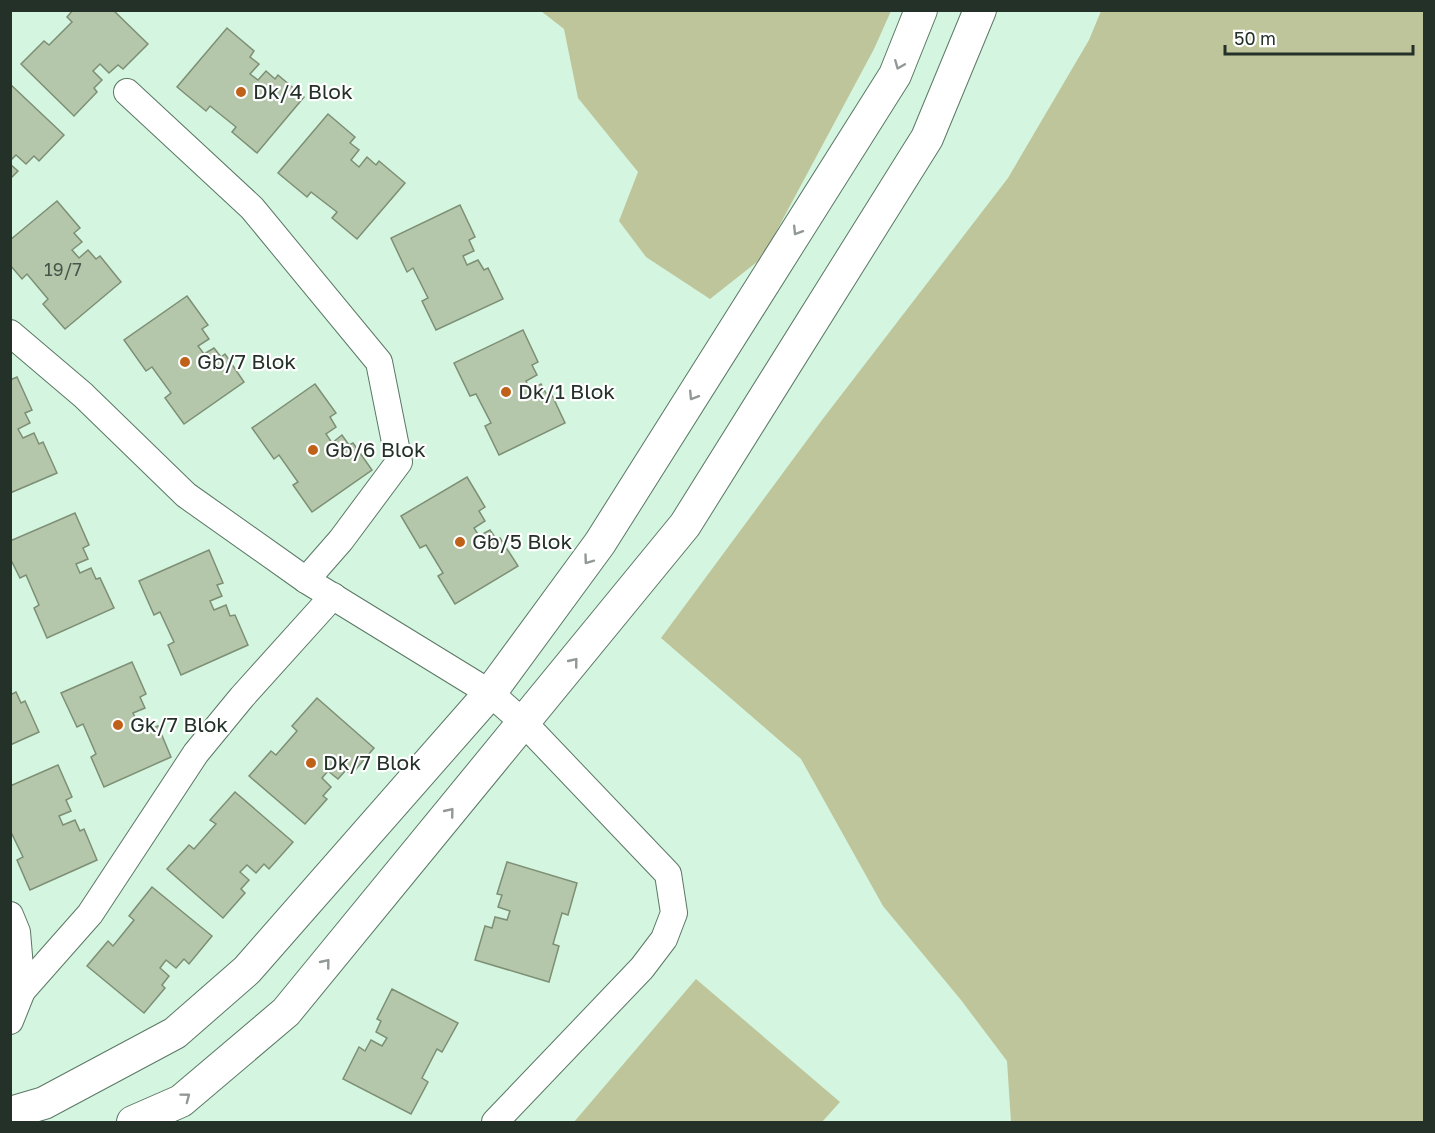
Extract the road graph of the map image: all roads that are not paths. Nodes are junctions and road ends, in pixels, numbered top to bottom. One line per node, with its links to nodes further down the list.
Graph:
1 (921, 10): 7 (street, one-way to 7)
2 (980, 10): 8 (street, one-way to 2)
3 (127, 92): 5 (street)
4 (10, 333): 5 (street)
5 (306, 580): 6 (street)
6 (333, 596): 7 (street); 10 (street)
7 (490, 693): 8 (street); 12 (street)
8 (524, 723): 13 (street, one-way to 8); 14 (street)
9 (10, 915): 10 (street)
10 (22, 991): 11 (street)
11 (10, 1021)
12 (10, 1113)
13 (133, 1122)
14 (495, 1122)

